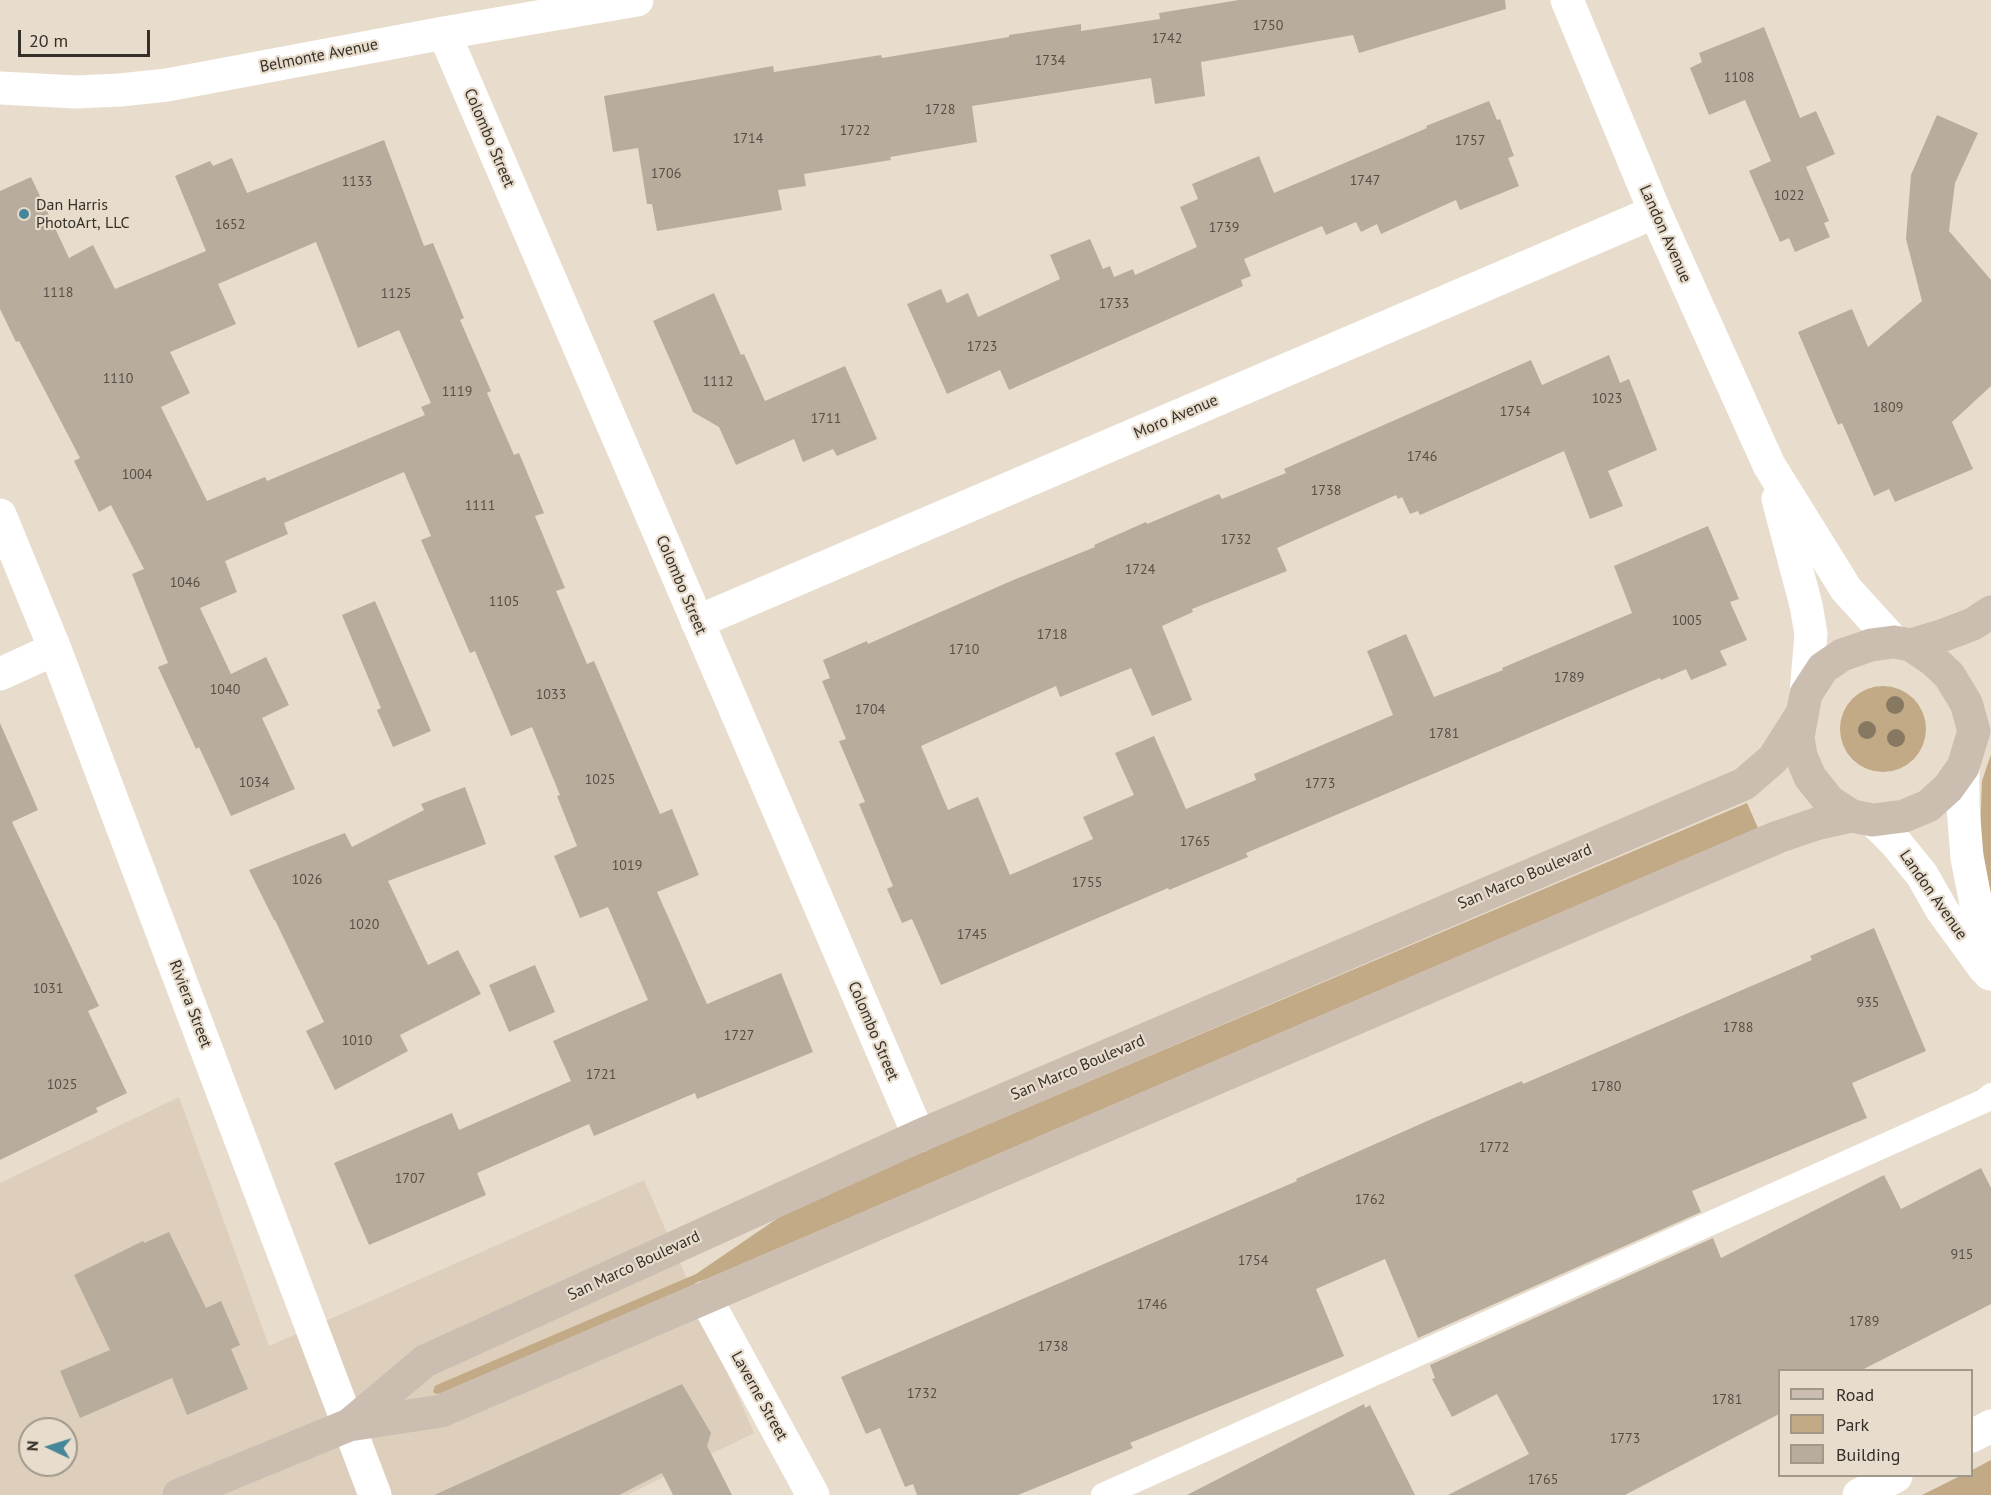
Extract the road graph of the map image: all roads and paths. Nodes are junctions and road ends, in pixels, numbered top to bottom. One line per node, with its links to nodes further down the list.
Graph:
1 (637, 0): 3 (street, Belmonte Avenue)
2 (1567, 0): 5 (street, Landon Avenue)
3 (444, 33): 4 (street, Belmonte Avenue); 9 (street, Colombo Street)
4 (0, 88)
5 (1655, 212): 6 (street, Landon Avenue); 9 (street, Moro Avenue)
6 (1769, 465): 10 (street); 13 (street)
7 (0, 515): 11 (street, Riviera Street)
8 (1991, 612): 10 (main road)
9 (696, 622): 19 (street, Colombo Street)
10 (1902, 644): 13 (main road); 14 (main road)
11 (55, 649): 12 (street); 21 (street, Riviera Street)
12 (0, 674)
13 (1803, 704): 16 (main road); 19 (main road, San Marco Boulevard)
14 (1982, 718): 15 (main road)
15 (1963, 767): 16 (main road); 17 (street, Landon Avenue)
16 (1862, 818): 17 (street, Landon Avenue); 20 (main road, San Marco Boulevard)
17 (1990, 976)
18 (1991, 1095): 28 (lane)
19 (919, 1136): 21 (main road, San Marco Boulevard)
20 (705, 1298): 21 (main road, San Marco Boulevard); 27 (street, Laverne Street)
21 (349, 1425): 25 (main road, San Marco Boulevard); 26 (street, Riviera Street)
22 (1991, 1426): 23 (street)
23 (1973, 1435)
24 (1894, 1477): 29 (street)
25 (179, 1495)
26 (375, 1495)
27 (813, 1495)
28 (1103, 1495)
29 (1859, 1495)

